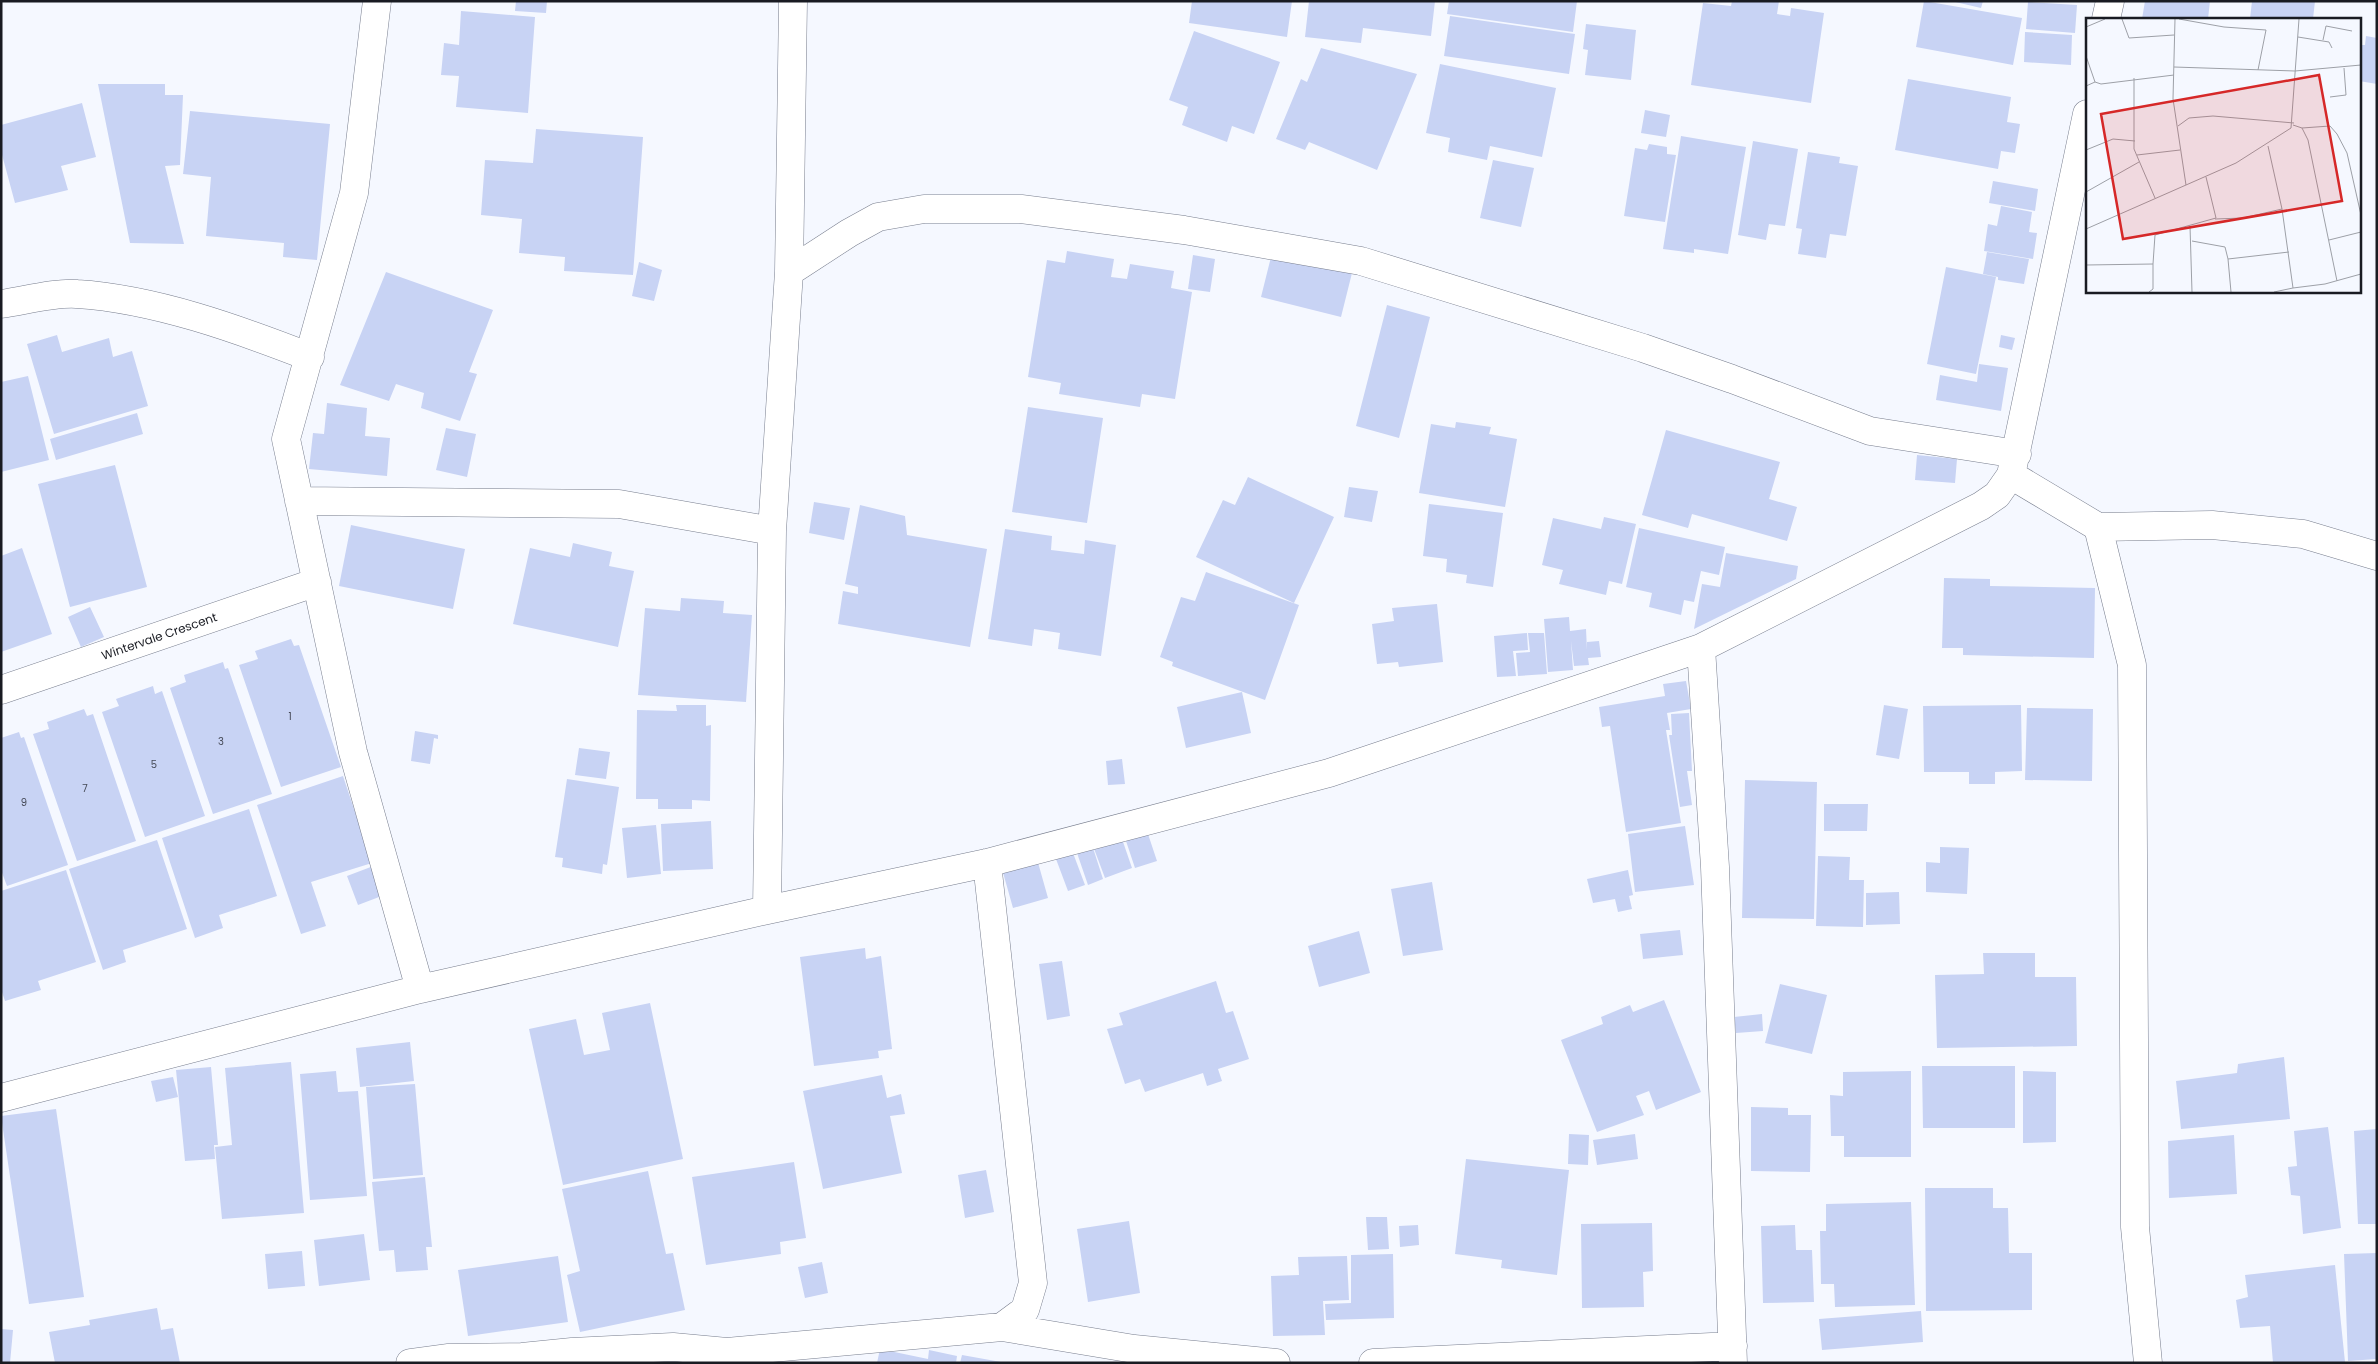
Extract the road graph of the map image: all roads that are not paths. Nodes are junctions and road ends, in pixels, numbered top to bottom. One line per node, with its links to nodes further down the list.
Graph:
1 (377, 1): 8 (street)
2 (792, 1): 6 (street)
3 (2110, 1): 4 (street)
4 (2106, 18)
5 (2086, 119): 9 (street)
6 (789, 272): 9 (street); 12 (street)
7 (1, 304): 8 (street)
8 (310, 357): 10 (street)
9 (2014, 465): 11 (street); 15 (street)
10 (299, 500): 12 (street); 14 (street)
11 (2098, 527): 13 (street); 27 (street)
12 (772, 531): 18 (street)
13 (2377, 556)
14 (317, 582): 16 (street, Wintervale Crescent); 19 (street)
15 (1702, 648): 17 (street); 22 (street)
16 (1, 690)
17 (987, 863): 18 (street); 21 (street)
18 (767, 910): 19 (street)
19 (420, 989): 20 (street)
20 (1, 1098)
21 (1002, 1327): 23 (street); 25 (street)
22 (1733, 1355): 26 (street)
23 (727, 1357): 24 (street)
24 (410, 1363)
25 (1276, 1363)
26 (1373, 1363)
27 (2148, 1363)

